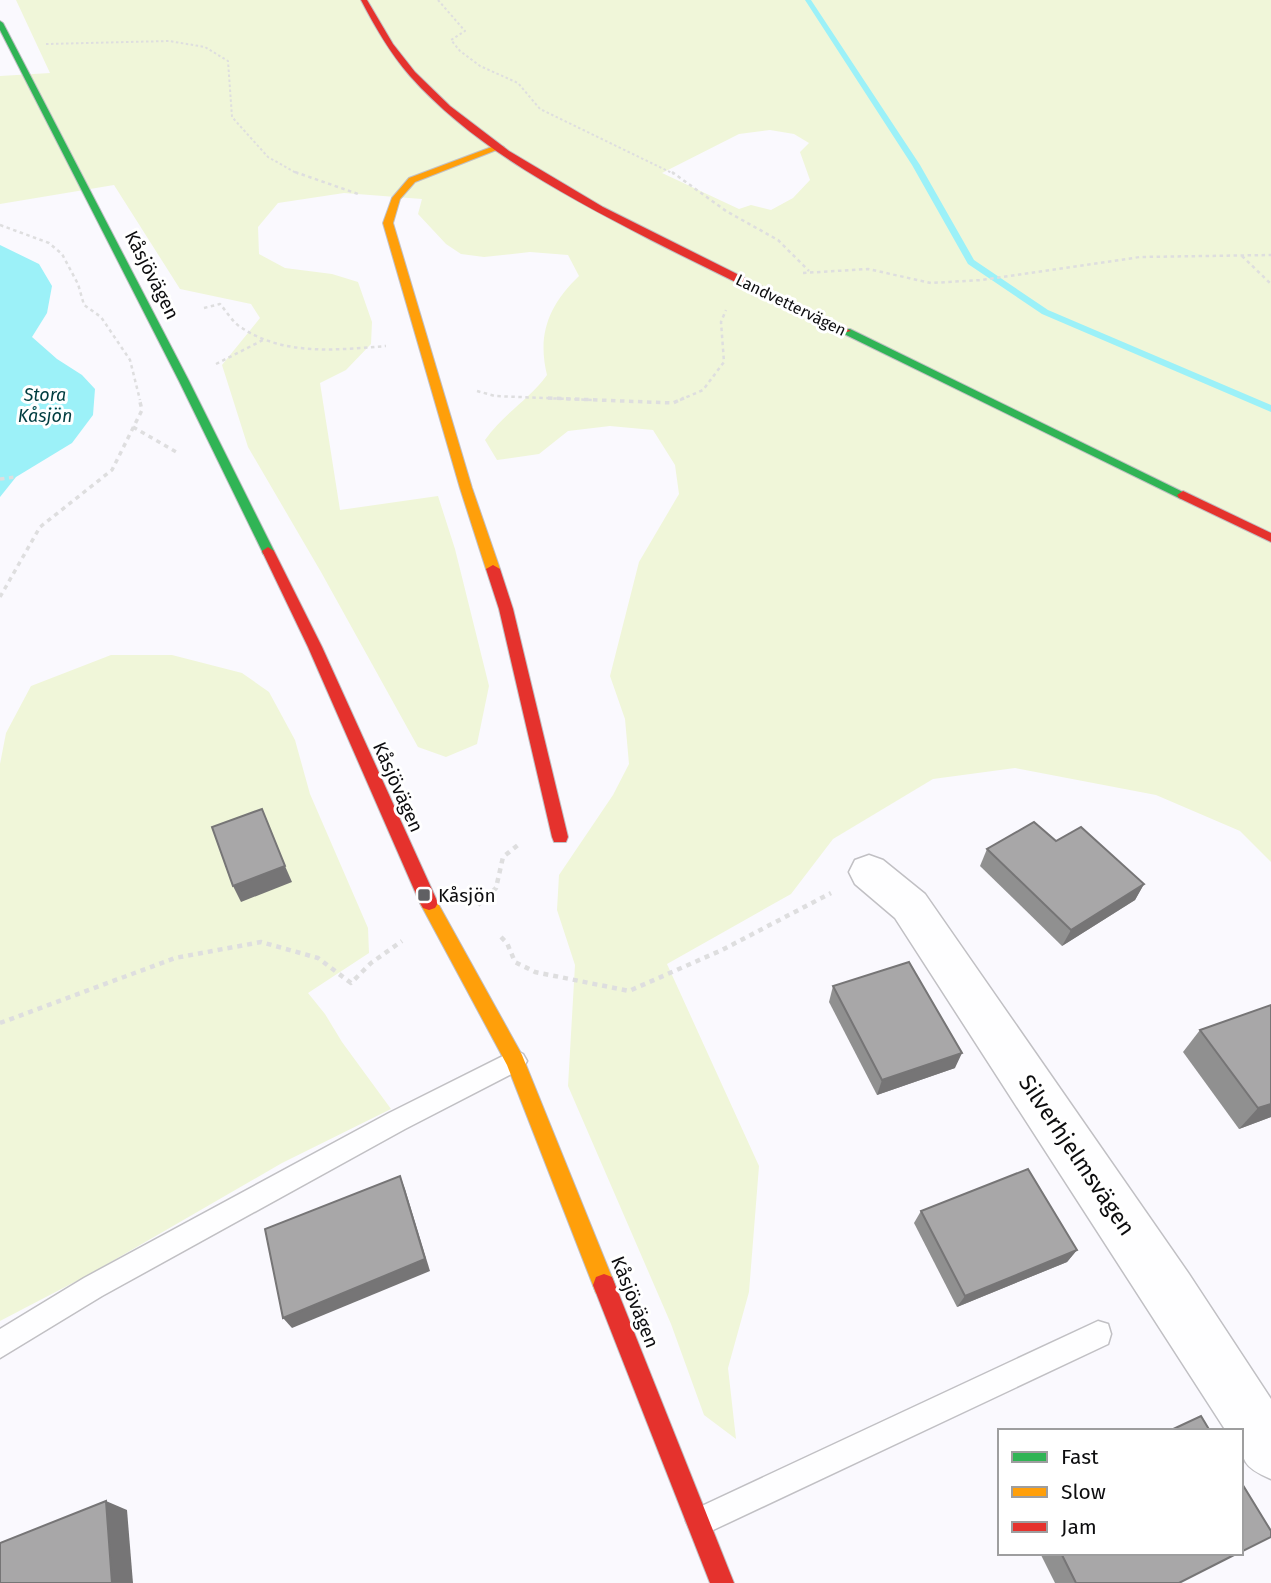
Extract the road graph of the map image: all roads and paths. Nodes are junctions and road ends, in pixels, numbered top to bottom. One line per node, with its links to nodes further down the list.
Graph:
1 (364, 0): 5 (street, Landvettervägen)
2 (438, 0): 10 (path)
3 (0, 23): 4 (street, Kåsjövägen)
4 (10, 43): 6 (path); 17 (street, Kåsjövägen)
5 (500, 147): 16 (street); 20 (street, Landvettervägen)
6 (361, 195)
7 (0, 225): 21 (path)
8 (1271, 255): 9 (path)
9 (1242, 256): 10 (path); 12 (path)
10 (809, 271): 11 (path)
11 (799, 274)
12 (1271, 284)
13 (731, 305): 16 (path)
14 (204, 308): 15 (path)
15 (263, 340): 16 (path); 17 (path)
16 (433, 379): 22 (street)
17 (184, 381): 24 (street, Kåsjövägen)
18 (16, 477): 19 (path)
19 (0, 479)
20 (1271, 538)
21 (0, 597)
22 (560, 837): 24 (path)
23 (869, 872): 24 (path); 29 (street, Silverhjelmsvägen)
24 (444, 927): 25 (path); 26 (street, Kåsjövägen)
25 (0, 1023)
26 (515, 1061): 28 (lane); 30 (street, Kåsjövägen)
27 (1098, 1334): 30 (lane)
28 (0, 1344)
29 (1271, 1450)
30 (700, 1521): 31 (street, Kåsjövägen)
31 (722, 1583)

